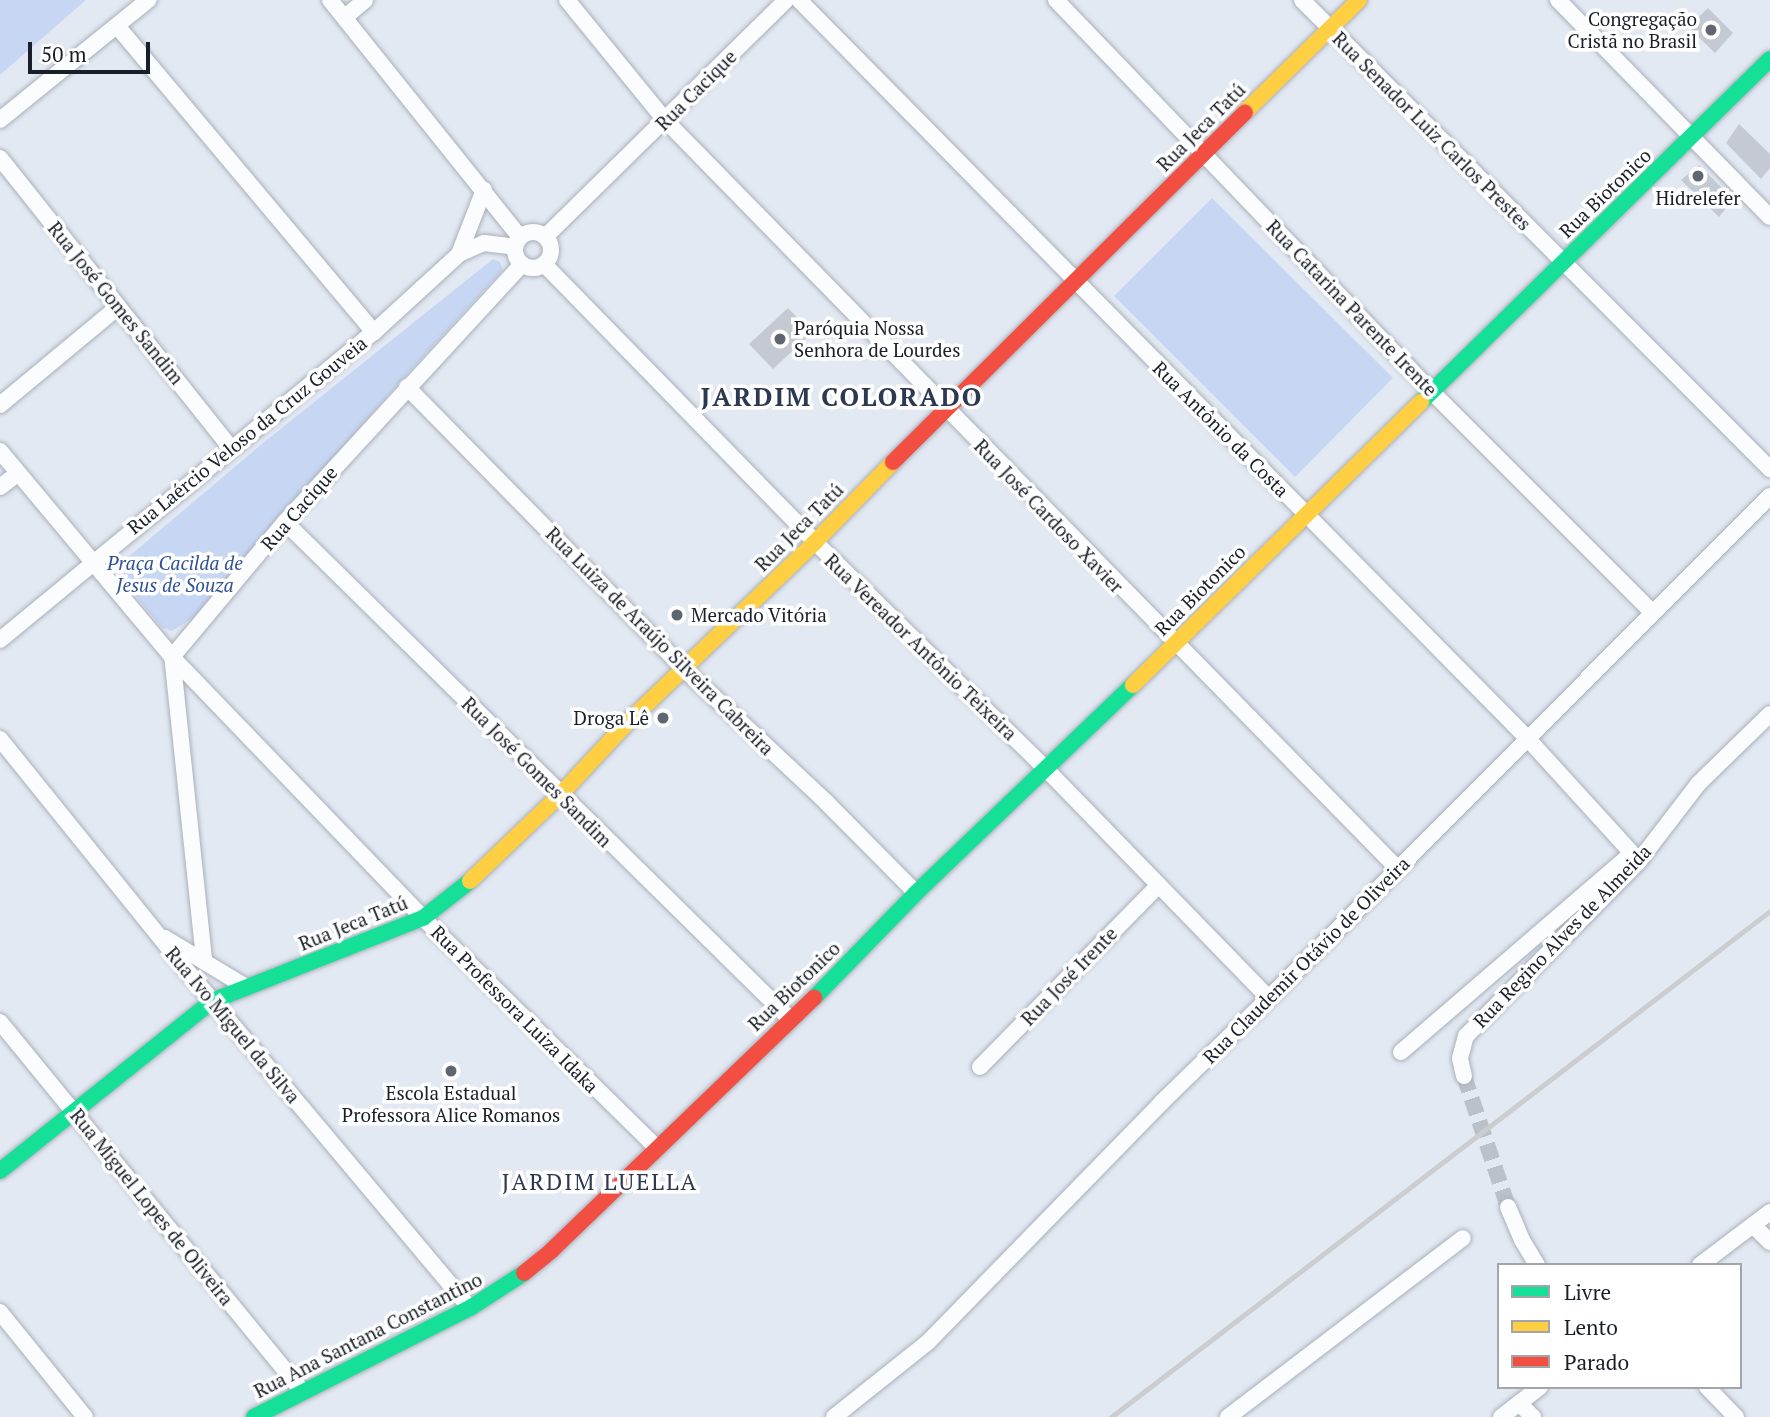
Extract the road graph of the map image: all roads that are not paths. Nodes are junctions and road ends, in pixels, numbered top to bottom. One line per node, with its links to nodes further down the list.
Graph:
1 (148, 0): 12 (street)
2 (330, 0): 11 (street)
3 (365, 0): 11 (street)
4 (567, 0): 16 (street, Rua José Cardoso Xavier)
5 (786, 0): 16 (street, Rua Cacique)
6 (799, 0): 28 (street, Rua Antônio da Costa)
7 (1056, 0): 18 (street, Rua Catarina Parente Irente)
8 (1302, 0): 13 (street, Rua Senador Luiz Carlos Prestes)
9 (1359, 0): 13 (street, Rua Jeca Tatú)
10 (1558, 0): 17 (street)
11 (345, 17): 20 (street)
12 (117, 26): 15 (street); 30 (street)
13 (1330, 29): 18 (street, Rua Jeca Tatú); 25 (street, Rua Senador Luiz Carlos Prestes)
14 (1770, 59): 17 (street, Rua Biotonico)
15 (0, 120)
16 (666, 120): 22 (street, Rua Cacique); 34 (street, Rua José Cardoso Xavier)
17 (1691, 139): 21 (street); 25 (street, Rua Biotonico)
18 (1204, 153): 28 (street, Rua Jeca Tatú); 32 (street, Rua Catarina Parente Irente)
19 (0, 158): 29 (street, Rua José Gomes Sandim)
20 (484, 190): 23 (street); 24 (street, Rua Laércio Veloso da Cruz Gouveia)
21 (1770, 217)
22 (545, 237): 23 (street); 27 (street)
23 (518, 242): 24 (street, Rua Laércio Veloso da Cruz Gouveia); 26 (street)
24 (459, 254): 30 (street, Rua Laércio Veloso da Cruz Gouveia)
25 (1564, 262): 32 (street, Rua Biotonico); 37 (street, Rua Senador Luiz Carlos Prestes)
26 (522, 264): 27 (street); 31 (street, Rua Cacique)
27 (544, 264): 43 (street, Rua Vereador Antônio Teixeira)
28 (1074, 281): 34 (street, Rua Jeca Tatú); 41 (street, Rua Antônio da Costa)
29 (118, 307): 33 (street); 35 (street, Rua José Gomes Sandim)
30 (374, 332): 35 (street, Rua Laércio Veloso da Cruz Gouveia)
31 (407, 387): 42 (street, Rua Cacique); 49 (street, Rua Luiza de Araújo Silveira Cabreira)
32 (1432, 393): 41 (street, Rua Biotonico); 45 (street, Rua Catarina Parente Irente)
33 (0, 405)
34 (944, 409): 43 (street, Rua Jeca Tatú); 47 (street, Rua José Cardoso Xavier)
35 (231, 448): 44 (street, Rua Laércio Veloso da Cruz Gouveia)
36 (0, 451): 38 (street, Rua Professora Luiza Idaka)
37 (1770, 469)
38 (18, 474): 39 (street); 44 (street, Rua Professora Luiza Idaka)
39 (0, 487)
40 (1770, 496): 45 (street, Rua Claudemir Otávio de Oliveira)
41 (1306, 514): 47 (street, Rua Biotonico); 52 (street, Rua Antônio da Costa)
42 (285, 522): 48 (street, Rua Cacique); 54 (street, Rua José Gomes Sandim)
43 (815, 542): 49 (street, Rua Jeca Tatú); 53 (street, Rua Vereador Antônio Teixeira)
44 (91, 563): 46 (street, Rua Laércio Veloso da Cruz Gouveia); 48 (street, Rua Professora Luiza Idaka)
45 (1652, 611): 52 (street, Rua Claudemir Otávio de Oliveira)
46 (0, 639)
47 (1175, 644): 53 (street, Rua Biotonico); 56 (street, Rua José Cardoso Xavier)
48 (172, 657): 59 (street, Rua Professora Luiza Idaka); 61 (street)
49 (684, 668): 54 (street, Rua Jeca Tatú); 58 (street, Rua Luiza de Araújo Silveira Cabreira)
50 (1770, 714): 55 (street, Rua Regino Alves de Almeida)
51 (0, 739): 60 (street, Rua Ivo Miguel da Silva)
52 (1528, 739): 55 (street, Rua Antônio da Costa); 56 (street, Rua Claudemir Otávio de Oliveira)
53 (1045, 768): 57 (street, Rua Vereador Antônio Teixeira); 58 (street, Rua Biotonico)
54 (560, 794): 59 (street, Rua Jeca Tatú); 65 (street, Rua José Gomes Sandim)
55 (1635, 857): 67 (street); 69 (street, Rua Regino Alves de Almeida)
56 (1398, 869): 63 (street, Rua Claudemir Otávio de Oliveira)
57 (1159, 885): 63 (street, Rua Vereador Antônio Teixeira); 68 (street, Rua José Irente)
58 (916, 893): 65 (street, Rua Biotonico)
59 (423, 918): 62 (street, Rua Jeca Tatú); 71 (street, Rua Professora Luiza Idaka)
60 (157, 933): 61 (street); 64 (street, Rua Ivo Miguel da Silva)
61 (204, 959): 62 (street)
62 (246, 987): 64 (street, Rua Jeca Tatú)
63 (1269, 998): 88 (street, Rua Claudemir Otávio de Oliveira)
64 (212, 1002): 70 (street, Rua Jeca Tatú); 80 (street, Rua Ivo Miguel da Silva)
65 (790, 1019): 71 (street, Rua Biotonico)
66 (0, 1022): 70 (street, Rua Miguel Lopes de Oliveira)
67 (1401, 1052)
68 (980, 1068)
69 (1464, 1076)
70 (74, 1111): 72 (street, Rua Jeca Tatú); 84 (street, Rua Miguel Lopes de Oliveira)
71 (656, 1147): 80 (street, Rua Ana Santana Constantino)
72 (0, 1171)
73 (1508, 1207): 78 (street)
74 (1770, 1212): 75 (street)
75 (1753, 1225): 77 (street); 79 (street)
76 (1462, 1238): 89 (street)
77 (1770, 1242)
78 (1536, 1263)
79 (1703, 1263)
80 (470, 1308): 84 (street, Rua Ana Santana Constantino)
81 (0, 1312): 86 (street)
82 (1537, 1389): 85 (street)
83 (1709, 1389): 92 (street)
84 (303, 1392): 87 (street, Rua Ana Santana Constantino)
85 (1519, 1403): 90 (street); 91 (street)
86 (85, 1417)
87 (254, 1417)
88 (834, 1417)
89 (1228, 1417)
90 (1501, 1417)
91 (1533, 1417)
92 (1736, 1417)

